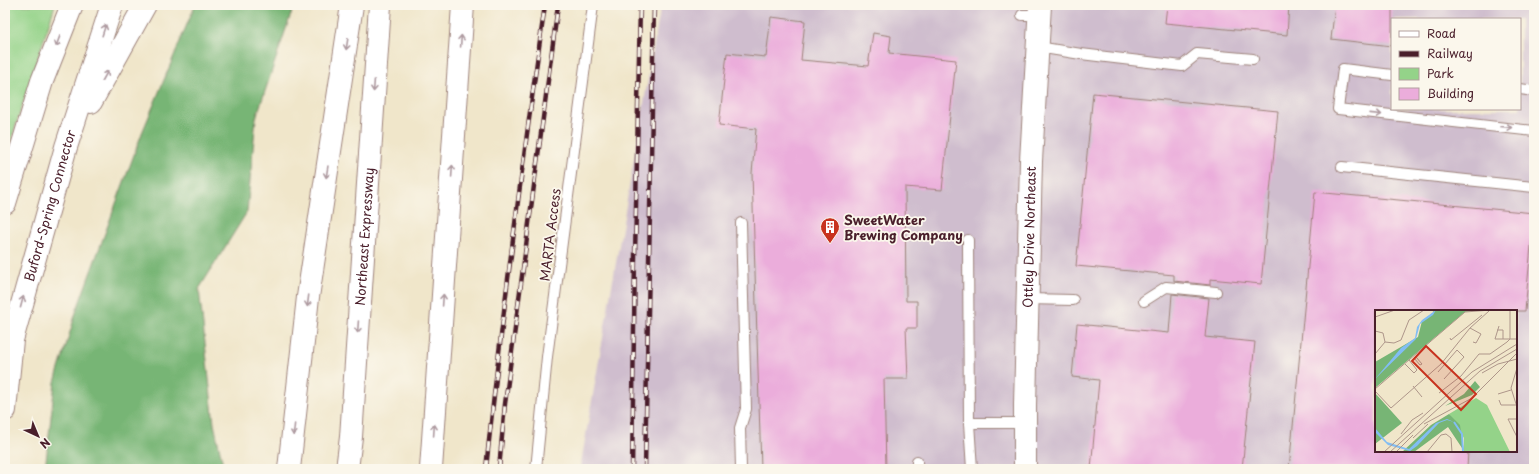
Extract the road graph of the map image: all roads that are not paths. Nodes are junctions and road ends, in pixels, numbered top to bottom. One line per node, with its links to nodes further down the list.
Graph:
1 (72, 5): 18 (main road, one-way to 18)
2 (112, 5): 15 (main road, Buford-Spring Connector, one-way to 2)
3 (145, 5): 15 (main road, one-way to 3)
4 (352, 5): 28 (main road, one-way to 28)
5 (380, 5): 29 (main road, Northeast Expressway, one-way to 29)
6 (463, 5): 30 (main road, one-way to 6)
7 (593, 5): 31 (lane, MARTA Access)
8 (1034, 12): 9 (main road, Ottley Drive Northeast)
9 (1038, 47): 10 (lane); 22 (main road, Ottley Drive Northeast)
10 (1253, 59)
11 (1391, 75): 14 (lane, one-way to 14)
12 (1521, 89): 13 (lane)
13 (1534, 91)
14 (1534, 130)
15 (66, 147): 25 (main road, Buford-Spring Connector, one-way to 15)
16 (1342, 166): 17 (lane)
17 (1534, 187)
18 (5, 203)
19 (741, 223): 32 (lane)
20 (968, 240): 27 (lane)
21 (1216, 292): 24 (lane)
22 (1027, 299): 23 (lane); 26 (main road, Ottley Drive Northeast)
23 (1073, 300)
24 (1144, 301)
25 (5, 410)
26 (1025, 423): 27 (lane); 34 (main road, Ottley Drive Northeast)
27 (969, 424): 33 (lane)
28 (289, 469)
29 (348, 469)
30 (431, 469)
31 (536, 469)
32 (740, 469)
33 (972, 469)
34 (1025, 469)

